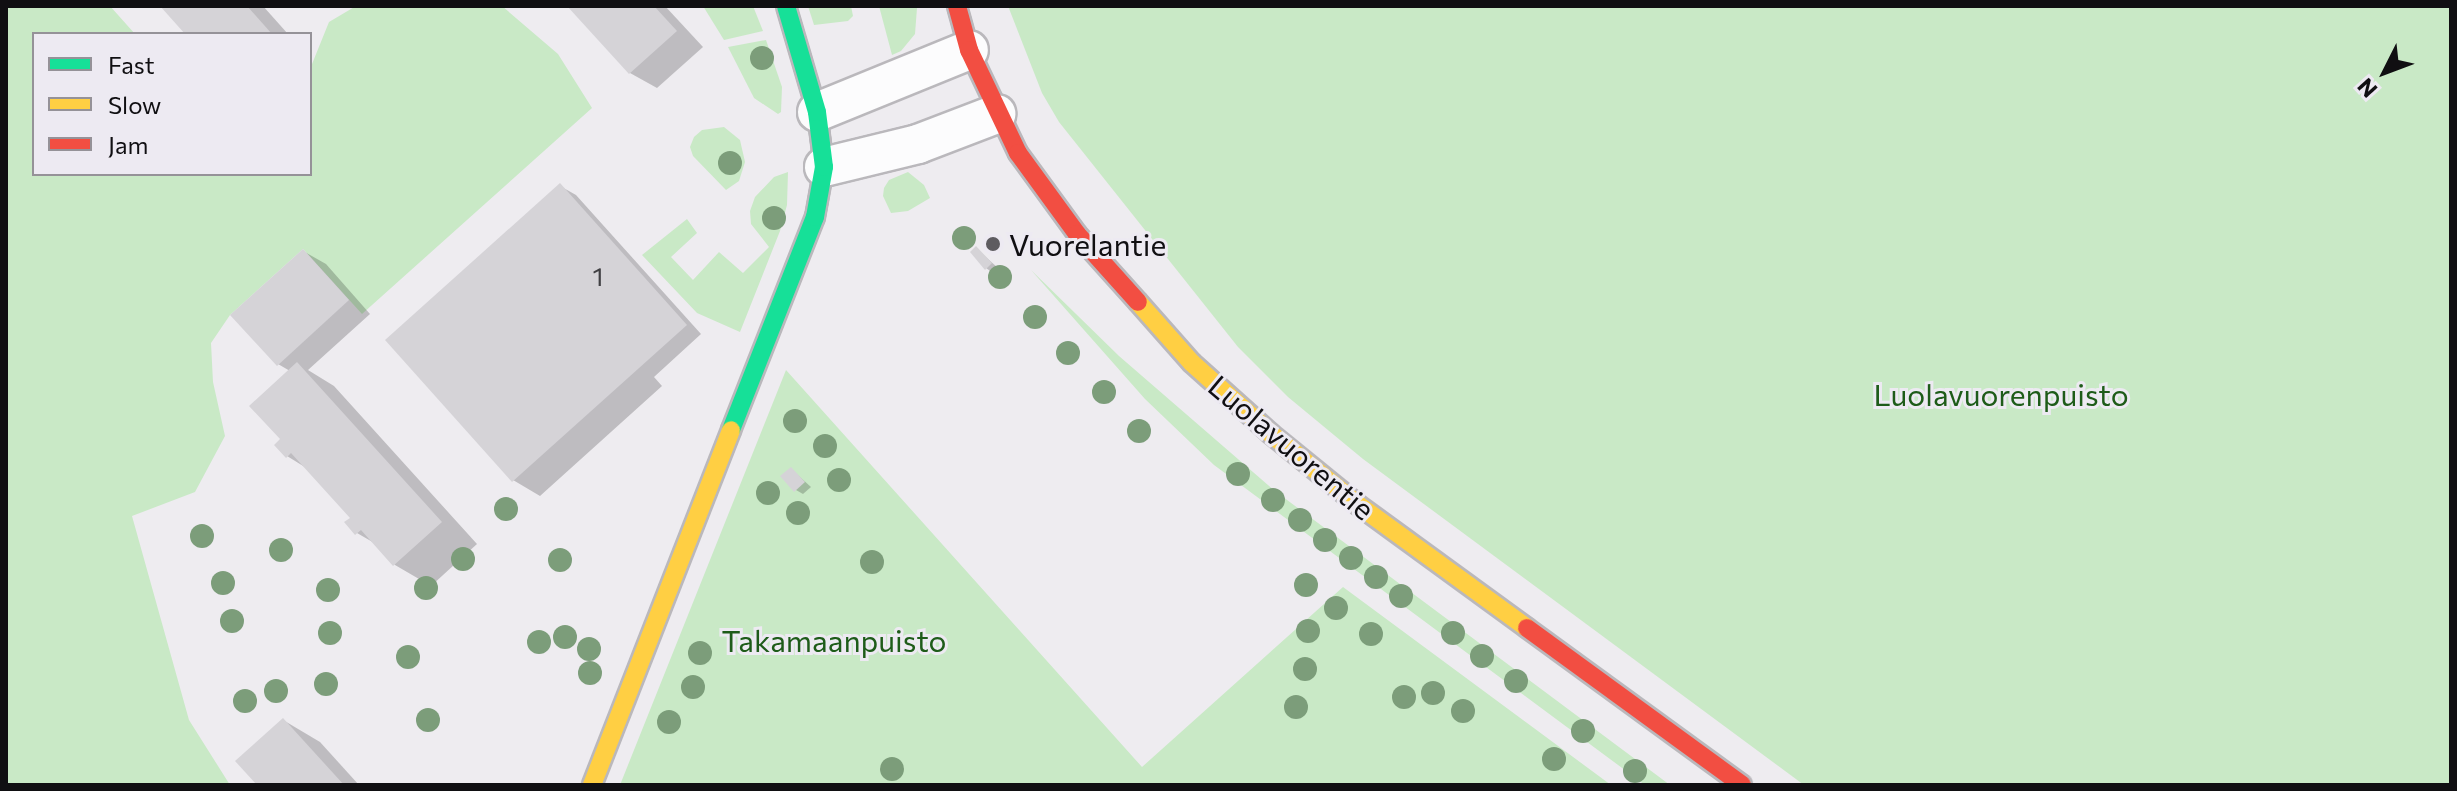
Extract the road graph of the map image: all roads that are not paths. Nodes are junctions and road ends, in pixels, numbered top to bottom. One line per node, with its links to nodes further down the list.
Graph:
1 (786, 6): 4 (street)
2 (957, 6): 3 (street, Luolavuorentie)
3 (969, 50): 4 (street); 5 (street, Luolavuorentie)
4 (817, 112): 6 (street)
5 (996, 114): 6 (street); 8 (street, Luolavuorentie)
6 (824, 167): 7 (street)
7 (592, 785)
8 (1742, 785)

